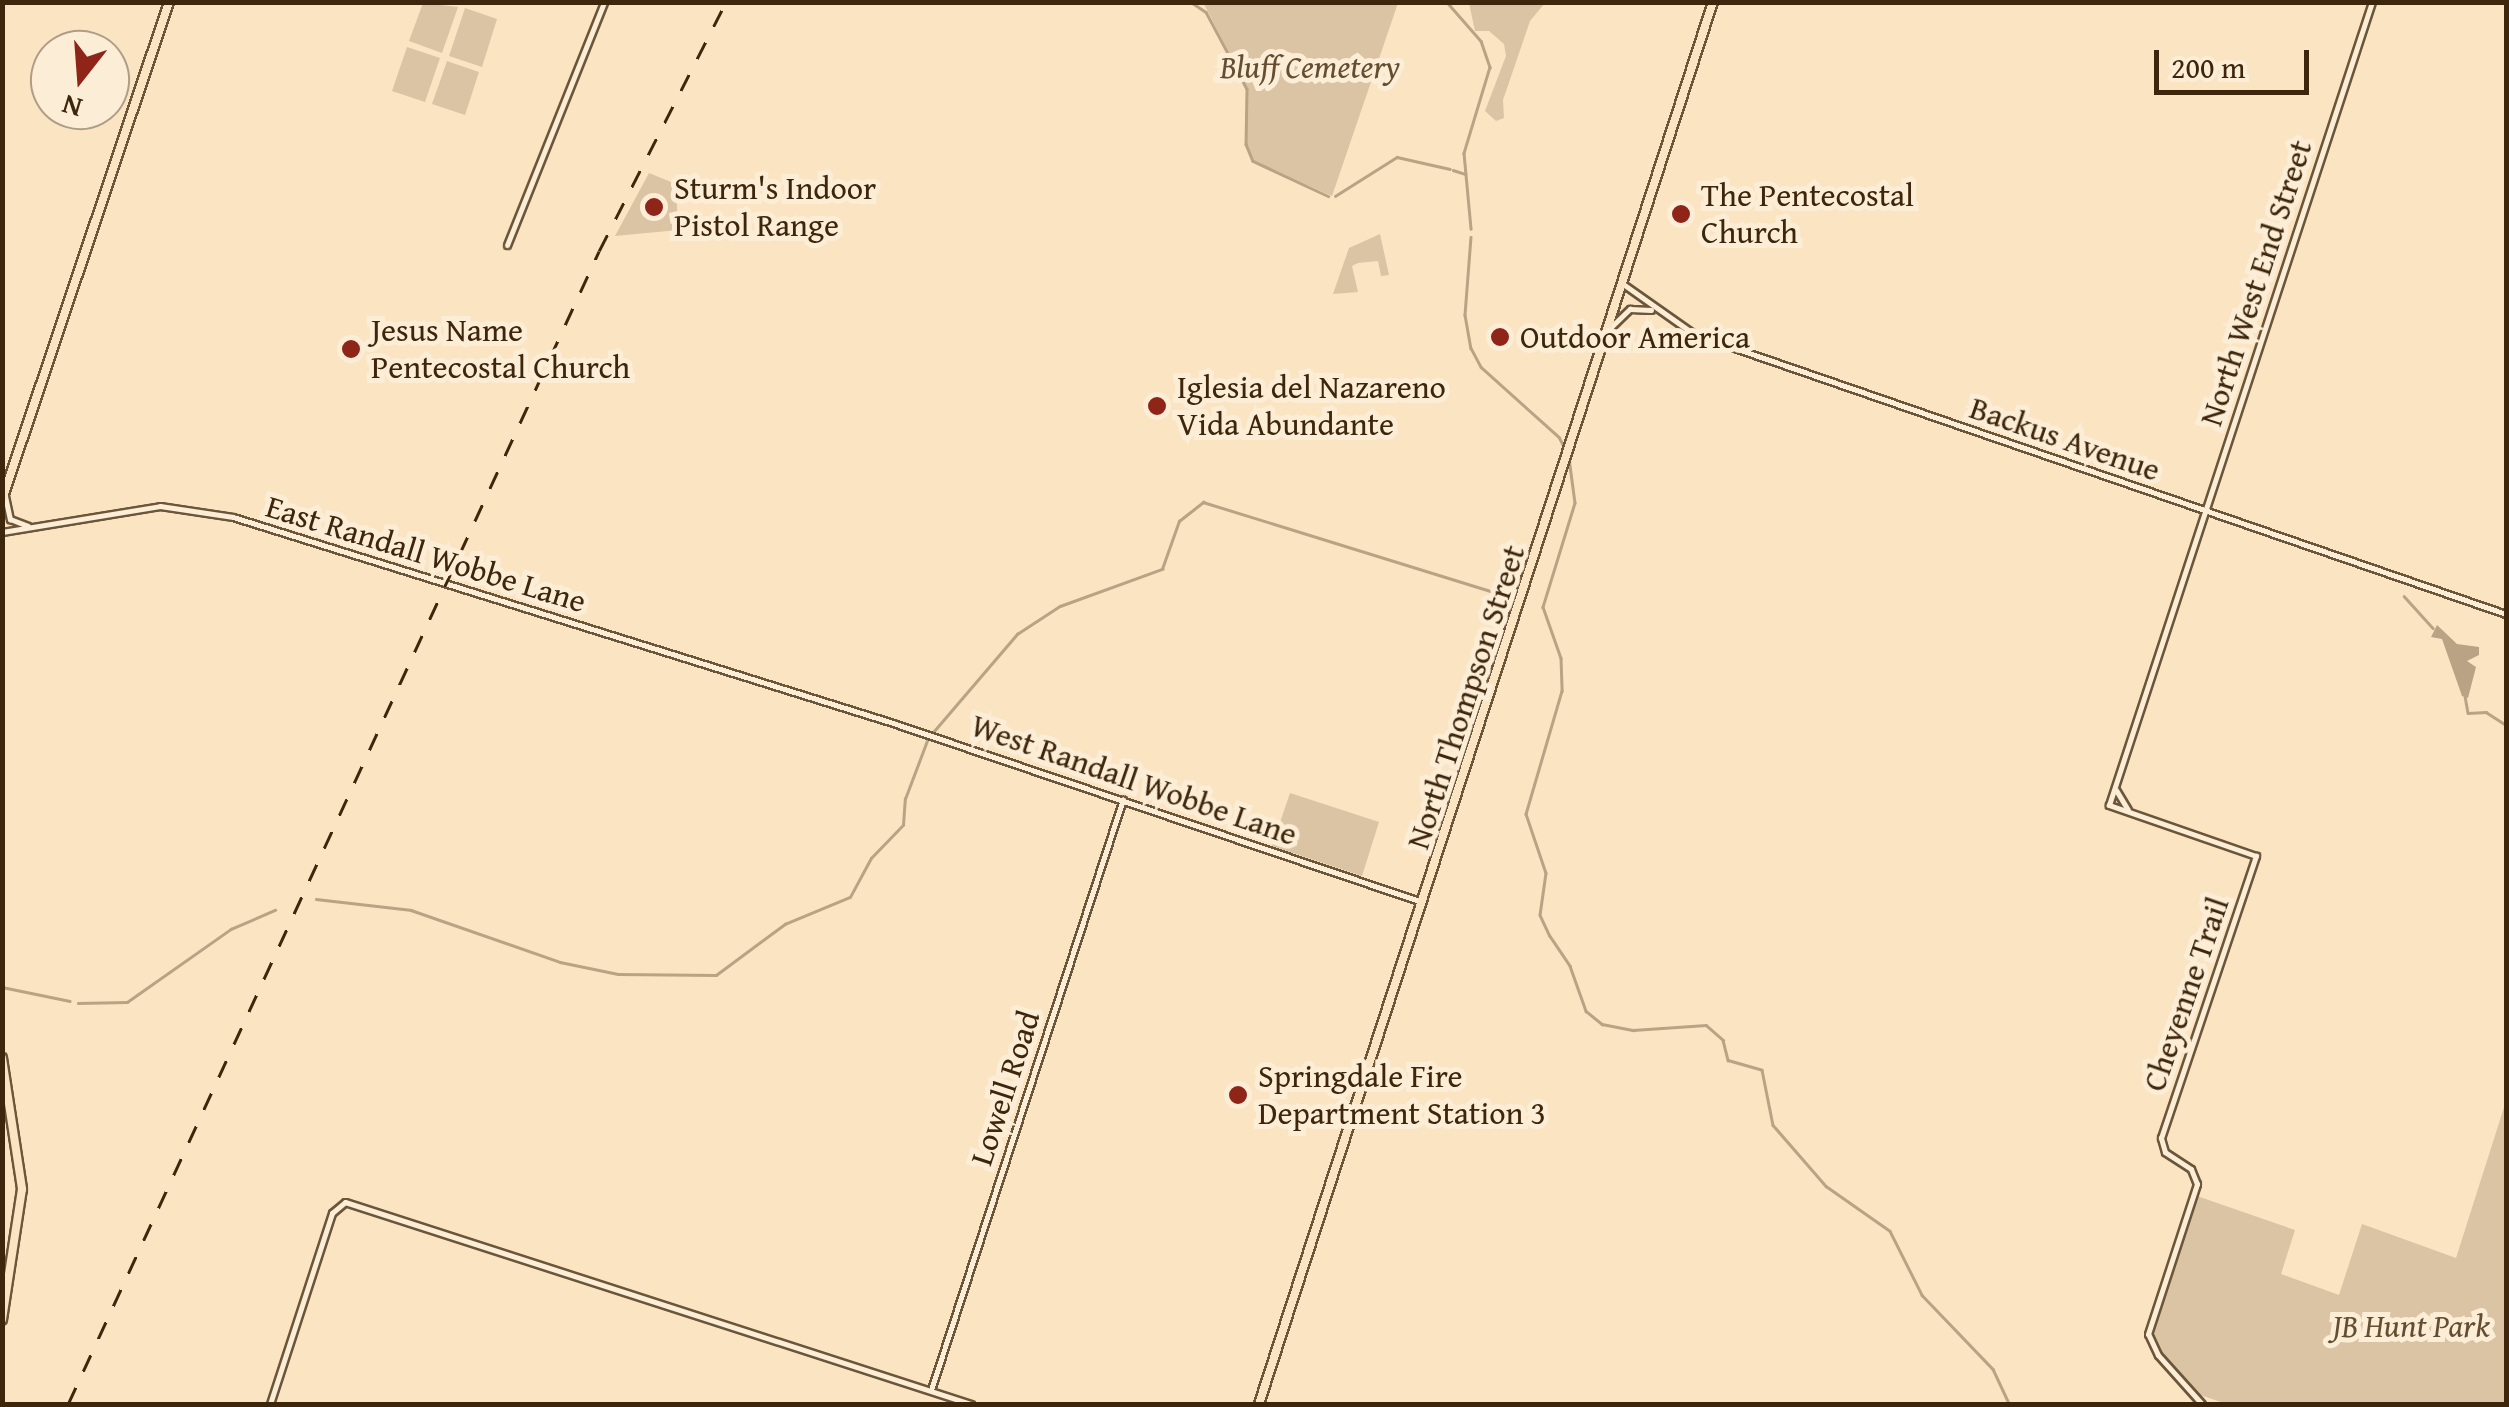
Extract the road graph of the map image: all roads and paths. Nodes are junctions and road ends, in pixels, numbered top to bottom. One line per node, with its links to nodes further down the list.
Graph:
1 (169, 2): 9 (main road)
2 (604, 2): 5 (street)
3 (1712, 2): 6 (main road, North Thompson Street)
4 (2372, 2): 10 (street, North West End Street)
5 (507, 245)
6 (1622, 283): 7 (street, Backus Avenue); 8 (main road, North Thompson Street)
7 (1654, 310): 8 (street); 10 (street, Backus Avenue)
8 (1608, 330): 18 (main road, North Thompson Street)
9 (4, 497): 11 (street)
10 (2205, 510): 13 (street, Backus Avenue); 15 (street, North West End Street)
11 (31, 526): 12 (street, East Randall Wobbe Lane); 14 (street, East Randall Wobbe Lane)
12 (2, 532)
13 (2506, 614)
14 (829, 703): 16 (street, West Randall Wobbe Lane)
15 (2116, 784): 17 (street); 17 (street, North West End Street)
16 (1123, 799): 18 (street, West Randall Wobbe Lane); 21 (street, Lowell Road)
17 (2135, 814): 25 (street, Cheyenne Trail)
18 (1425, 903): 24 (main road, North Thompson Street)
19 (2, 1058): 20 (main road)
20 (2, 1319)
21 (931, 1391): 22 (street); 23 (street)
22 (270, 1404)
23 (972, 1404)
24 (1259, 1404)
25 (2202, 1404)

